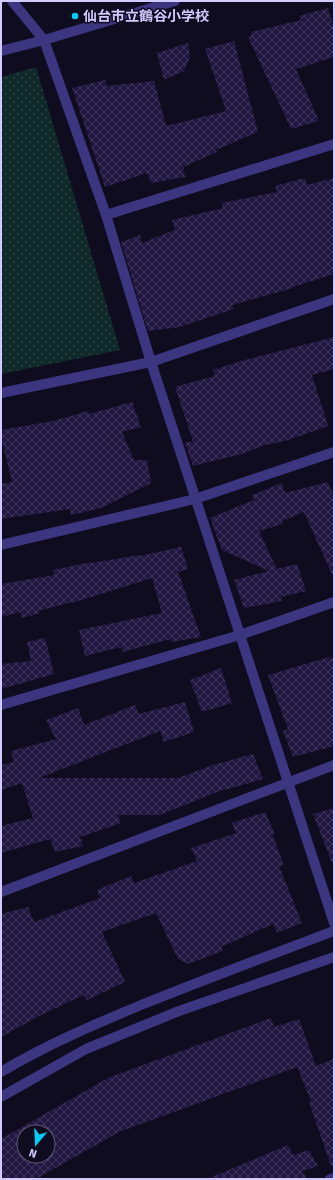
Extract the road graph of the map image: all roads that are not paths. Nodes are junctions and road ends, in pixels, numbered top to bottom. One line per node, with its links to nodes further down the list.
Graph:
1 (12, 1): 3 (street)
2 (175, 1): 3 (street)
3 (44, 40): 4 (street); 6 (street)
4 (1, 51)
5 (334, 144): 6 (street)
6 (106, 215): 8 (street)
7 (334, 299): 8 (street)
8 (151, 362): 9 (street); 11 (street)
9 (1, 393)
10 (334, 452): 11 (street)
11 (195, 499): 12 (street); 14 (street)
12 (1, 545)
13 (334, 602): 14 (street)
14 (240, 635): 15 (street); 17 (street)
15 (1, 705)
16 (334, 765): 17 (street)
17 (288, 782): 18 (street); 19 (street)
18 (1, 892)
19 (334, 924)
20 (334, 931): 22 (street)
21 (334, 957): 23 (street)
22 (1, 1072)
23 (1, 1097)
24 (334, 1178): 25 (street)
25 (330, 1179)

